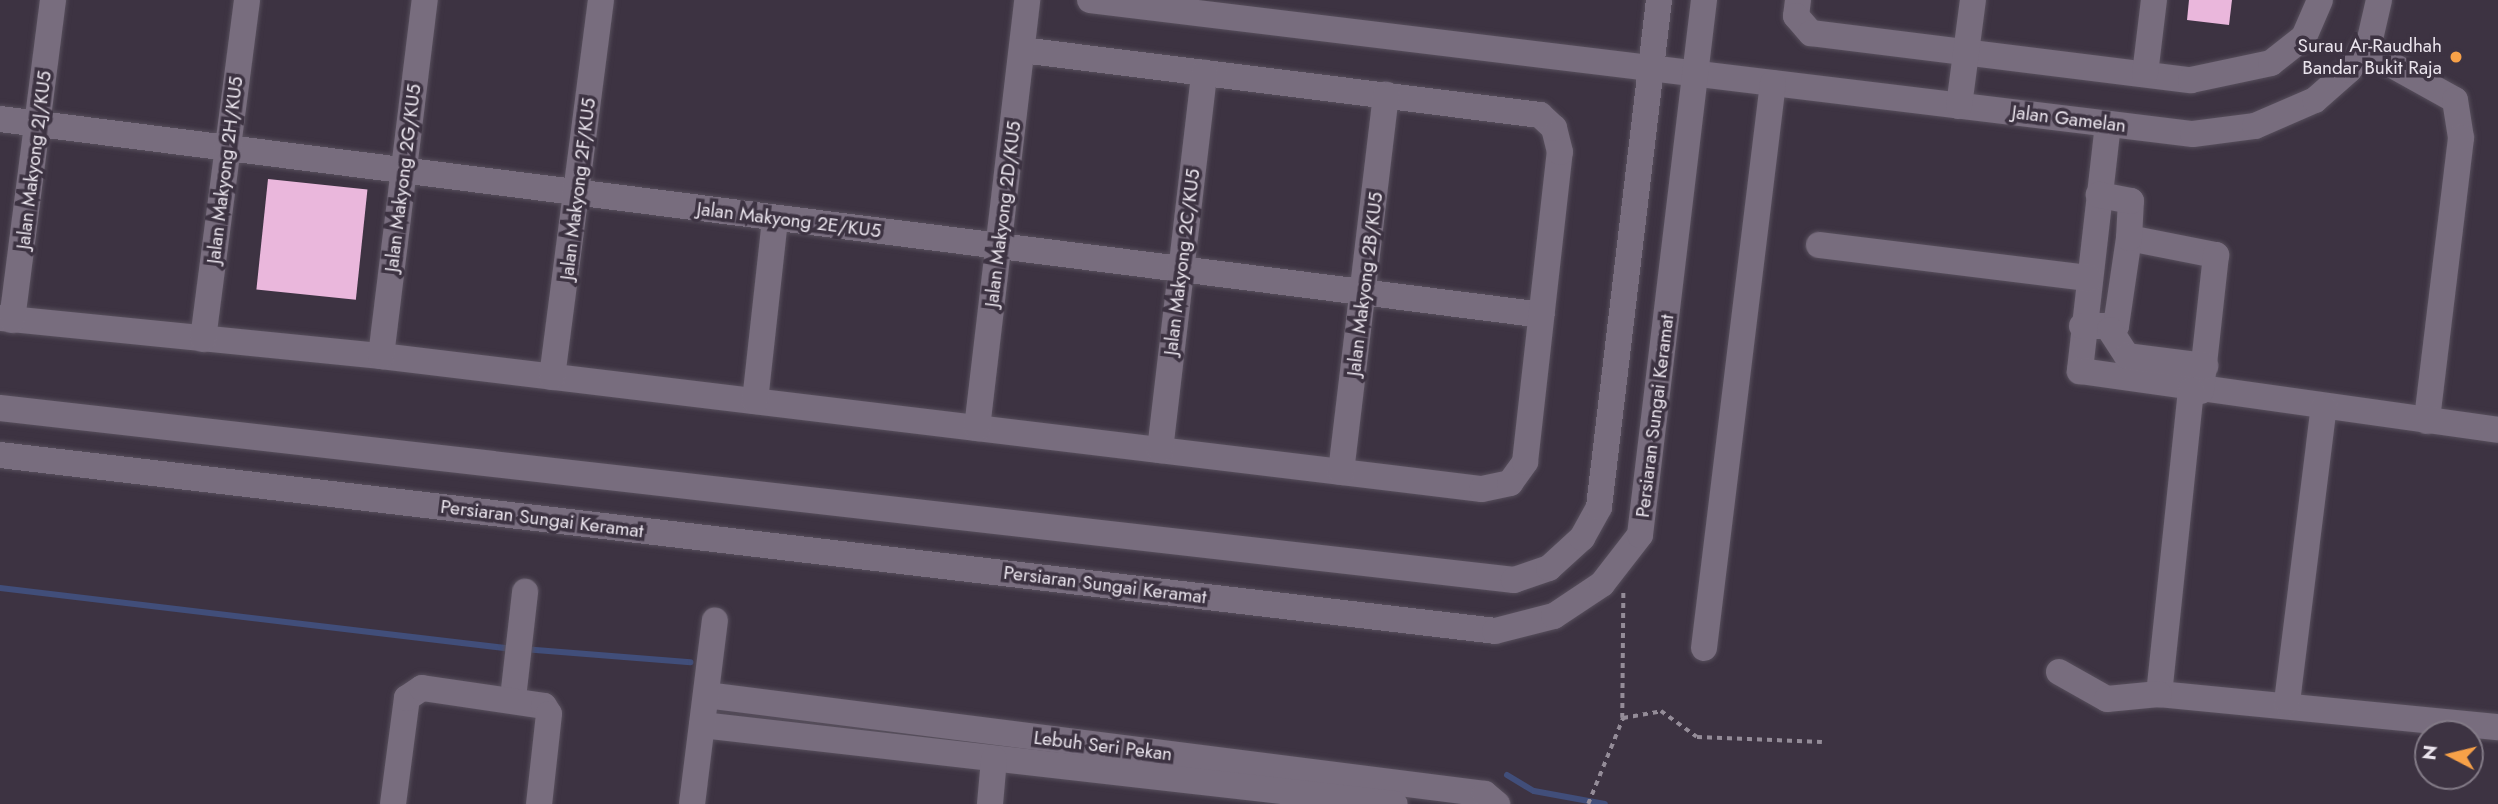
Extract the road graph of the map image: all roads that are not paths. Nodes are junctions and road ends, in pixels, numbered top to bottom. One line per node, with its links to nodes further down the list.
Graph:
1 (53, 0): 25 (street, Jalan Makyong 2J/KU5)
2 (247, 0): 27 (street, Jalan Makyong 2H/KU5)
3 (425, 0): 28 (street, Jalan Makyong 2G/KU5)
4 (601, 0): 29 (street, Jalan Makyong 2F/KU5)
5 (1027, 0): 15 (street, Jalan Makyong 2D/KU5)
6 (1090, 0): 17 (street, Jalan Gamelan)
7 (1659, 0): 17 (street)
8 (1704, 0): 19 (street, Persiaran Sungai Keramat)
9 (1972, 0): 16 (street)
10 (2154, 0): 20 (street)
11 (2320, 0): 20 (street)
12 (2379, 0): 14 (street, Jalan Gamelan)
13 (1797, 8): 16 (street)
14 (2364, 49): 26 (street, Jalan Gamelan); 50 (street)
15 (1022, 50): 18 (street); 34 (street, Jalan Makyong 2D/KU5)
16 (1966, 52): 20 (street); 23 (street)
17 (1651, 67): 19 (street, Jalan Gamelan); 49 (street)
18 (1204, 73): 22 (street); 35 (street, Jalan Makyong 2C/KU5)
19 (1695, 73): 21 (street, Jalan Gamelan); 54 (street, Persiaran Sungai Keramat)
20 (2145, 74)
21 (1773, 83): 23 (street, Jalan Gamelan); 58 (street)
22 (1386, 95): 37 (street, Jalan Makyong 2B/KU5); 38 (street)
23 (1959, 106): 26 (street, Jalan Gamelan)
24 (0, 119): 25 (street, Jalan Makyong 2E/KU5)
25 (38, 124): 27 (street, Jalan Makyong 2E/KU5); 39 (street, Jalan Makyong 2J/KU5)
26 (2108, 124): 30 (street)
27 (228, 153): 28 (street, Jalan Makyong 2E/KU5); 42 (street, Jalan Makyong 2H/KU5)
28 (405, 172): 29 (street, Jalan Makyong 2E/KU5); 43 (street, Jalan Makyong 2G/KU5)
29 (579, 194): 31 (street, Jalan Makyong 2E/KU5); 45 (street, Jalan Makyong 2F/KU5)
30 (2099, 195): 32 (street); 36 (street)
31 (775, 219): 34 (street, Jalan Makyong 2E/KU5); 47 (street)
32 (2129, 238): 41 (street); 46 (street)
33 (1819, 245): 36 (street)
34 (999, 247): 35 (street, Jalan Makyong 2E/KU5); 51 (street, Jalan Makyong 2D/KU5)
35 (1181, 270): 37 (street, Jalan Makyong 2E/KU5); 53 (street, Jalan Makyong 2C/KU5)
36 (2089, 278): 40 (street)
37 (1365, 293): 38 (street, Jalan Makyong 2E/KU5); 55 (street, Jalan Makyong 2B/KU5)
38 (1542, 315): 55 (street)
39 (6, 319): 42 (street)
40 (2082, 326): 41 (street); 44 (street)
41 (2110, 330): 44 (street)
42 (203, 339): 43 (street)
43 (381, 356): 45 (street)
44 (2125, 368): 46 (street)
45 (552, 377): 47 (street)
46 (2199, 382): 48 (street); 60 (street)
47 (755, 401): 51 (street)
48 (2324, 407): 50 (street); 63 (street)
49 (0, 408)
50 (2427, 421): 52 (street)
51 (977, 428): 53 (street)
52 (2498, 430)
53 (1160, 450): 55 (street)
54 (0, 455)
55 (1341, 472)
56 (525, 592): 62 (street)
57 (715, 620): 61 (street)
58 (1704, 648)
59 (2059, 672): 60 (street)
60 (2159, 694): 63 (street)
61 (706, 695): 64 (street); 73 (street, Lebuh Seri Pekan)
62 (513, 698): 68 (street); 69 (street)
63 (2287, 702): 65 (street)
64 (702, 725): 66 (street); 70 (street)
65 (2498, 727)
66 (994, 759): 67 (street); 71 (street)
67 (1254, 797): 72 (street)
68 (393, 804)
69 (539, 804)
70 (692, 804)
71 (990, 804)
72 (1395, 804)
73 (1497, 804)

